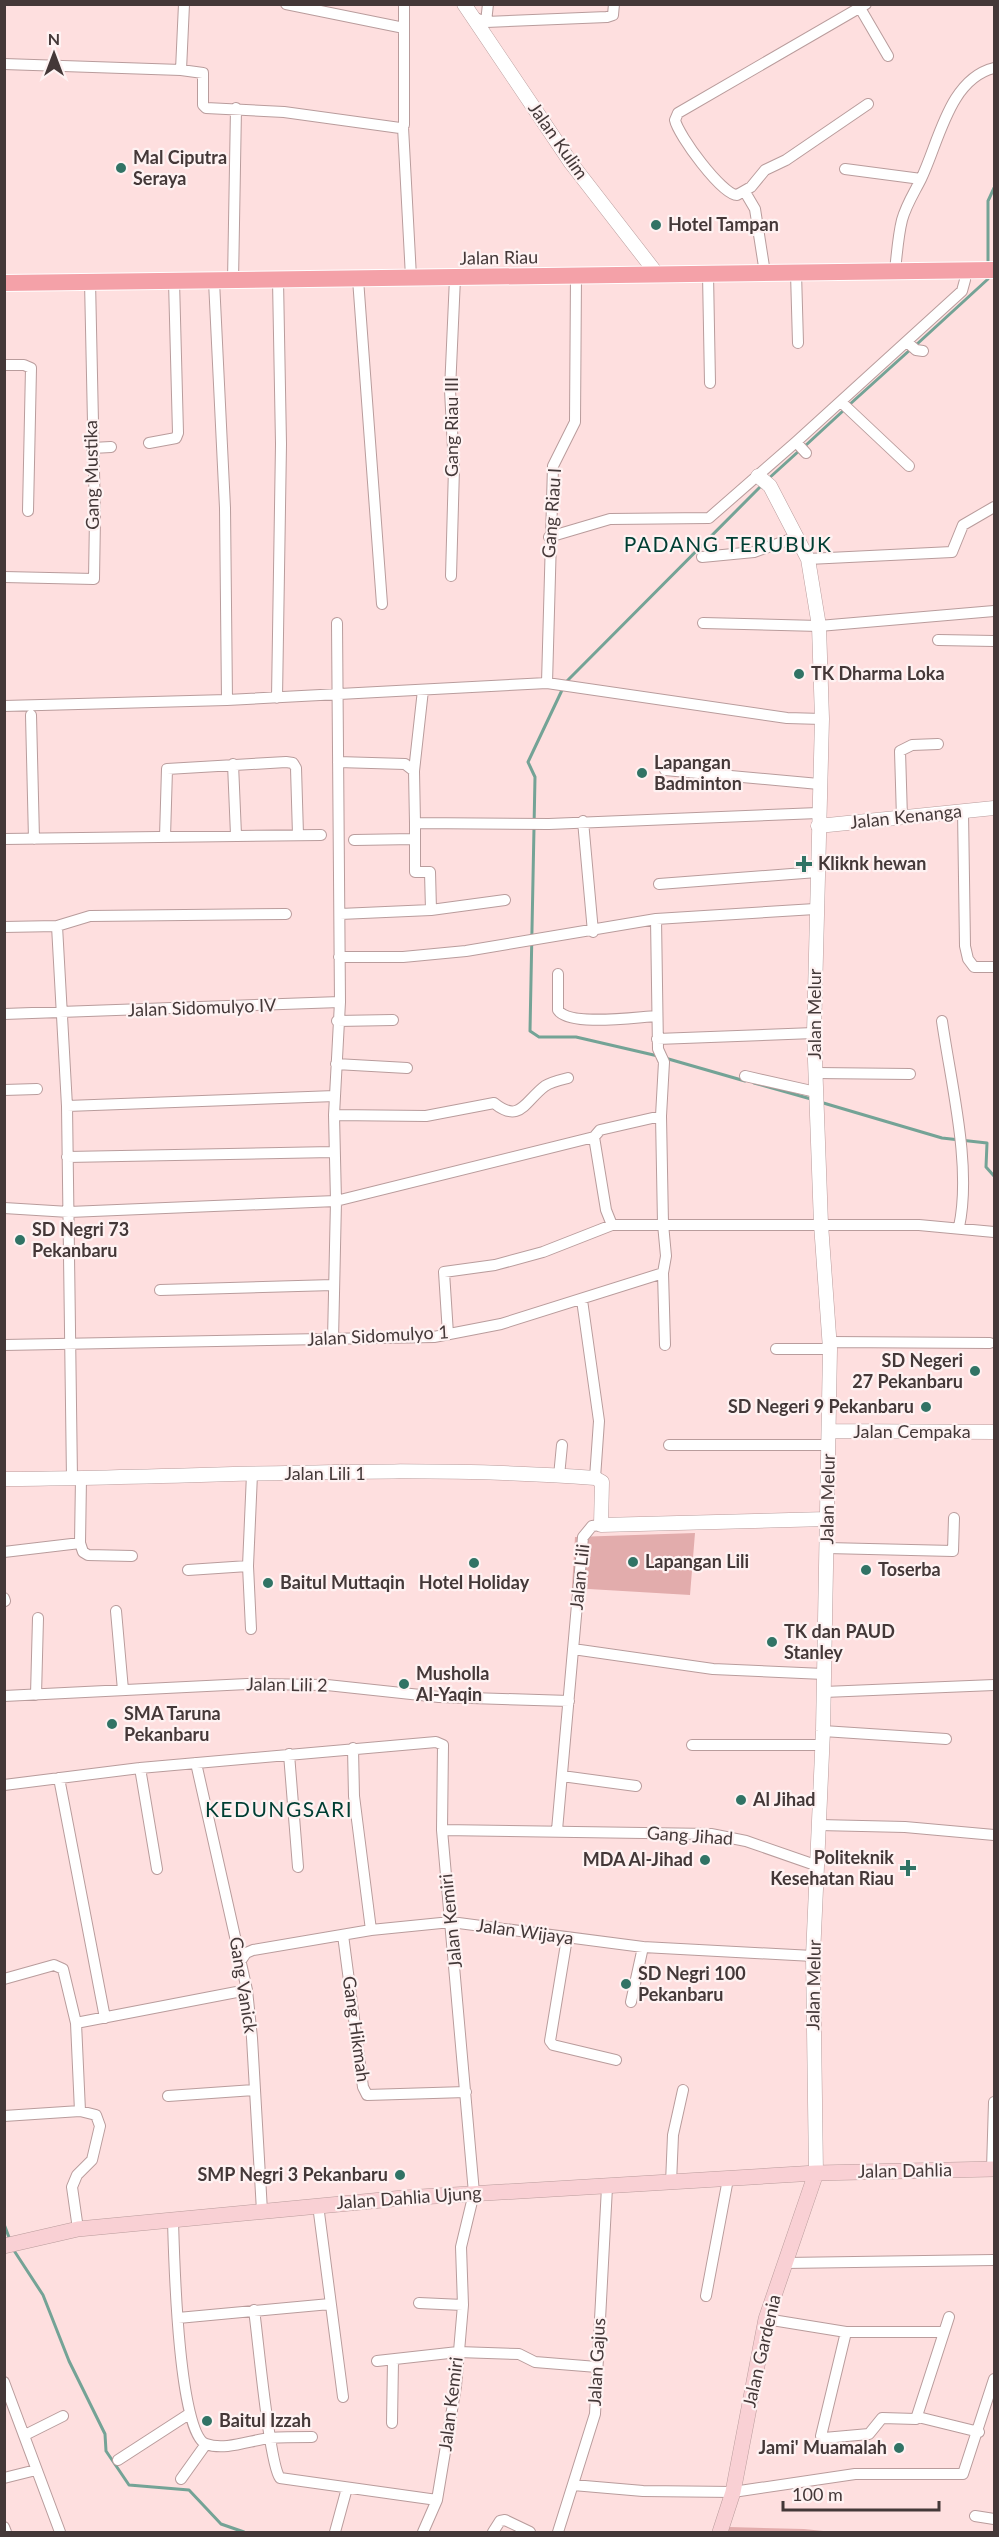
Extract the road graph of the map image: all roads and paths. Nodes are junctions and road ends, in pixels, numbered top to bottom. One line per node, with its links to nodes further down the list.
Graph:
1 (184, 4): 13 (street)
2 (286, 4): 9 (street)
3 (404, 4): 9 (street)
4 (464, 4): 8 (street, Jalan Kulim)
5 (488, 4): 8 (street)
6 (614, 4): 8 (street)
7 (863, 6): 10 (street); 19 (street)
8 (481, 20): 25 (street, Jalan Kulim)
9 (404, 28): 16 (street)
10 (888, 57)
11 (4, 64): 13 (street)
12 (994, 68): 18 (street)
13 (181, 70): 15 (street)
14 (868, 104): 19 (street)
15 (237, 108): 16 (street); 33 (street)
16 (403, 127): 28 (street)
17 (845, 169): 18 (street)
18 (921, 178): 21 (street)
19 (745, 192): 23 (street)
20 (964, 269): 21 (main road, Jalan Riau); 22 (main road, Jalan Riau); 40 (street)
21 (895, 270): 24 (main road, Jalan Riau)
22 (989, 270)
23 (765, 273): 24 (main road, Jalan Riau); 26 (main road, Jalan Riau)
24 (796, 273): 37 (street)
25 (657, 274): 26 (main road, Jalan Riau); 27 (main road, Jalan Riau)
26 (708, 274): 39 (street)
27 (576, 276): 29 (main road, Jalan Riau); 48 (street, Gang Riau I)
28 (411, 277): 29 (main road, Jalan Riau); 30 (main road, Jalan Riau)
29 (455, 278): 52 (street, Gang Riau III)
30 (358, 279): 31 (main road, Jalan Riau); 54 (street)
31 (278, 280): 33 (main road, Jalan Riau); 64 (street)
32 (174, 281): 34 (main road, Jalan Riau); 35 (main road, Jalan Riau); 41 (street)
33 (233, 281): 35 (main road, Jalan Riau)
34 (90, 282): 36 (main road, Jalan Riau); 43 (street, Gang Mustika)
35 (214, 282): 65 (street)
36 (4, 283)
37 (798, 343)
38 (4, 365): 47 (street)
39 (710, 383)
40 (844, 404): 44 (street); 45 (street)
41 (149, 443)
42 (111, 447): 43 (street)
43 (92, 448): 53 (street, Gang Mustika)
44 (909, 466)
45 (764, 481): 48 (street); 49 (street, Jalan Melur)
46 (994, 507): 51 (street)
47 (28, 511)
48 (549, 537): 61 (street, Gang Riau I)
49 (797, 537): 50 (street); 51 (street, Jalan Melur)
50 (702, 557)
51 (808, 559): 58 (street, Jalan Melur)
52 (451, 576)
53 (4, 577)
54 (382, 604)
55 (994, 611): 58 (street)
56 (337, 622): 63 (street)
57 (703, 623): 58 (street)
58 (819, 626): 68 (street, Jalan Melur)
59 (938, 640): 60 (street)
60 (994, 641)
61 (552, 683): 62 (street); 68 (street)
62 (423, 690): 63 (street); 73 (street)
63 (337, 695): 64 (street); 70 (street)
64 (277, 698): 65 (street)
65 (227, 700): 66 (street)
66 (4, 706)
67 (31, 715): 86 (street)
68 (822, 719): 74 (street, Jalan Melur)
69 (938, 744): 77 (street)
70 (338, 762): 73 (street); 95 (street)
71 (233, 764): 81 (street); 83 (street); 84 (street)
72 (665, 770): 74 (street)
73 (414, 771): 80 (street)
74 (819, 784): 78 (street, Jalan Melur)
75 (994, 808): 76 (street, Jalan Kenanga)
76 (963, 811): 77 (street, Jalan Kenanga); 101 (street)
77 (902, 818): 78 (street, Jalan Kenanga)
78 (818, 820): 79 (street); 89 (street, Jalan Melur)
79 (584, 821): 80 (street); 99 (street)
80 (415, 823): 87 (street)
81 (298, 835): 82 (street); 83 (street)
82 (321, 835)
83 (236, 836): 84 (street)
84 (165, 837): 86 (street)
85 (4, 839): 86 (street)
86 (34, 839)
87 (415, 839): 88 (street); 93 (street)
88 (354, 840)
89 (816, 872): 90 (street); 92 (street, Jalan Melur)
90 (659, 884)
91 (505, 900): 93 (street)
92 (815, 909): 96 (street); 110 (street, Jalan Melur)
93 (432, 910): 95 (street)
94 (286, 914): 97 (street)
95 (340, 914): 100 (street)
96 (656, 919): 99 (street); 106 (street)
97 (57, 926): 98 (street); 104 (street)
98 (4, 927)
99 (593, 932): 100 (street)
100 (339, 957): 103 (street)
101 (994, 967)
102 (558, 974): 106 (street)
103 (340, 1002): 104 (street, Jalan Sidomulyo IV); 108 (street)
104 (64, 1013): 105 (street, Jalan Sidomulyo IV); 122 (street)
105 (4, 1014)
106 (656, 1016): 111 (street)
107 (393, 1020): 108 (street)
108 (337, 1021): 112 (street)
109 (942, 1021): 134 (street)
110 (814, 1033): 111 (street); 114 (street, Jalan Melur)
111 (658, 1044): 124 (street)
112 (336, 1064): 113 (street); 120 (street)
113 (407, 1068)
114 (816, 1073): 115 (street); 121 (street, Jalan Melur)
115 (910, 1074)
116 (745, 1076): 121 (street)
117 (568, 1078): 123 (street)
118 (37, 1089): 119 (street)
119 (4, 1090)
120 (335, 1096): 122 (street); 123 (street)
121 (816, 1099): 132 (street, Jalan Melur)
122 (68, 1106): 127 (street)
123 (334, 1115): 126 (street)
124 (661, 1116): 125 (street); 131 (street)
125 (594, 1137): 128 (street); 133 (street)
126 (333, 1152): 127 (street); 128 (street)
127 (68, 1157): 130 (street)
128 (336, 1202): 130 (street); 137 (street)
129 (4, 1208): 130 (street)
130 (69, 1212): 145 (street)
131 (663, 1224): 132 (street); 133 (street); 136 (street)
132 (821, 1224): 134 (street); 146 (street, Jalan Melur)
133 (612, 1225): 140 (street)
134 (959, 1227): 135 (street)
135 (994, 1232)
136 (663, 1273): 139 (street, Jalan Sidomulyo 1); 144 (street)
137 (333, 1285): 138 (street); 141 (street)
138 (160, 1290)
139 (582, 1300): 140 (street, Jalan Sidomulyo 1); 154 (street)
140 (448, 1334): 141 (street, Jalan Sidomulyo 1)
141 (333, 1340): 145 (street, Jalan Sidomulyo 1)
142 (990, 1343): 146 (street)
143 (4, 1345): 145 (street, Jalan Sidomulyo 1)
144 (665, 1345)
145 (70, 1346): 156 (street)
146 (830, 1346): 147 (street); 149 (street, Jalan Melur)
147 (776, 1349)
148 (994, 1432): 149 (street, Jalan Cempaka)
149 (829, 1438): 151 (street); 158 (street, Jalan Melur)
150 (562, 1445): 153 (street)
151 (669, 1445)
152 (252, 1474): 153 (street, Jalan Lili 1); 156 (street, Jalan Lili 1); 164 (street)
153 (559, 1476): 154 (street, Jalan Lili 1)
154 (595, 1478): 159 (street)
155 (4, 1479): 156 (street, Jalan Lili 1)
156 (77, 1479): 160 (street)
157 (954, 1518): 161 (street)
158 (827, 1519): 159 (street, Jalan Lili); 161 (street, Jalan Melur)
159 (601, 1525): 169 (street, Jalan Lili)
160 (80, 1543): 162 (street); 163 (street)
161 (827, 1548): 170 (street, Jalan Melur)
162 (4, 1552)
163 (132, 1556)
164 (248, 1566): 165 (street); 168 (street)
165 (188, 1570)
166 (116, 1611): 172 (street)
167 (38, 1618): 174 (street)
168 (250, 1629)
169 (573, 1649): 170 (street); 176 (street, Jalan Lili)
170 (824, 1674): 173 (street, Jalan Melur)
171 (994, 1685): 173 (street)
172 (123, 1690): 174 (street, Jalan Lili 2); 176 (street, Jalan Lili 2)
173 (824, 1692): 177 (street, Jalan Melur)
174 (36, 1695): 175 (street, Jalan Lili 2)
175 (4, 1696)
176 (569, 1701): 184 (street, Jalan Lili)
177 (822, 1738): 178 (street); 179 (street); 188 (street, Jalan Melur)
178 (946, 1739)
179 (692, 1745)
180 (353, 1748): 181 (street, Jalan Kemiri); 189 (street, Jalan Kemiri); 196 (street)
181 (289, 1754): 182 (street, Jalan Kemiri); 193 (street)
182 (196, 1763): 183 (street, Jalan Kemiri); 201 (street, Gang Vanick)
183 (140, 1768): 185 (street, Jalan Kemiri); 194 (street)
184 (562, 1776): 187 (street); 190 (street, Jalan Lili)
185 (59, 1779): 186 (street, Jalan Kemiri); 205 (street)
186 (4, 1785)
187 (636, 1786)
188 (819, 1825): 191 (street); 192 (street, Jalan Melur)
189 (442, 1830): 190 (street, Gang Jihad); 195 (street, Jalan Kemiri)
190 (557, 1830): 192 (street, Gang Jihad)
191 (994, 1835)
192 (818, 1866): 200 (street, Jalan Melur)
193 (298, 1867)
194 (157, 1869)
195 (451, 1922): 196 (street, Jalan Wijaya); 198 (street, Jalan Wijaya); 210 (street, Jalan Kemiri)
196 (371, 1930): 197 (street, Jalan Wijaya)
197 (343, 1935): 201 (street, Jalan Wijaya); 210 (street, Gang Hikmah)
198 (567, 1938): 199 (street, Jalan Wijaya); 207 (street)
199 (643, 1947): 200 (street, Jalan Wijaya); 204 (street)
200 (813, 1956): 216 (street, Jalan Melur)
201 (242, 1959): 203 (street, Gang Vanick)
202 (4, 1979): 206 (street)
203 (247, 1990): 205 (street); 208 (street, Gang Vanick)
204 (631, 2002)
205 (105, 2018): 206 (street)
206 (76, 2023): 213 (street)
207 (616, 2060)
208 (254, 2090): 211 (street); 222 (street, Gang Vanick)
209 (683, 2090): 218 (street)
210 (466, 2092): 220 (street, Jalan Kemiri)
211 (168, 2096)
212 (994, 2102): 215 (street)
213 (80, 2110): 214 (street); 224 (street)
214 (4, 2116)
215 (993, 2169): 216 (main road, Jalan Dahlia)
216 (816, 2173): 217 (main road, Jalan Dahlia Ujung); 227 (main road, Jalan Gardenia)
217 (728, 2179): 218 (main road, Jalan Dahlia Ujung); 228 (street)
218 (671, 2183): 219 (main road, Jalan Dahlia Ujung)
219 (607, 2187): 220 (main road, Jalan Dahlia Ujung); 241 (street, Jalan Gajus)
220 (474, 2193): 221 (main road, Jalan Dahlia Ujung); 231 (street, Jalan Kemiri)
221 (318, 2205): 222 (main road, Jalan Dahlia Ujung); 230 (street)
222 (262, 2211): 223 (main road, Jalan Dahlia Ujung)
223 (173, 2221): 224 (main road, Jalan Dahlia Ujung); 234 (street)
224 (78, 2229): 225 (main road, Jalan Dahlia Ujung)
225 (12, 2244)
226 (994, 2260): 227 (street)
227 (785, 2263): 235 (main road, Jalan Gardenia)
228 (706, 2296)
229 (418, 2302): 231 (street)
230 (330, 2304): 232 (street); 244 (street)
231 (463, 2305): 238 (street, Jalan Kemiri)
232 (255, 2310): 234 (street); 253 (street)
233 (949, 2317): 237 (street)
234 (178, 2318): 246 (street)
235 (766, 2319): 236 (street); 261 (main road, Jalan Gardenia)
236 (846, 2332): 237 (street); 248 (street)
237 (942, 2332): 248 (street)
238 (458, 2352): 239 (street); 241 (street); 262 (street, Jalan Kemiri)
239 (393, 2360): 240 (street); 249 (street)
240 (377, 2361)
241 (597, 2367): 259 (street, Jalan Gajus)
242 (994, 2379): 245 (street)
243 (4, 2382): 251 (street)
244 (343, 2397)
245 (991, 2406): 250 (street)
246 (189, 2414): 254 (street); 255 (street)
247 (63, 2416): 251 (street)
248 (918, 2416): 250 (street)
249 (392, 2423)
250 (979, 2432): 261 (street)
251 (25, 2434): 256 (street)
252 (312, 2437): 253 (street)
253 (271, 2438): 254 (street); 260 (street)
254 (206, 2444): 258 (street)
255 (118, 2460)
256 (36, 2470): 257 (street); 267 (street)
257 (4, 2478)
258 (181, 2479)
259 (573, 2485): 261 (street); 272 (street, Jalan Gajus)
260 (347, 2488): 262 (street); 268 (street)
261 (733, 2492): 273 (main road, Jalan Gardenia)
262 (437, 2500): 269 (street, Jalan Kemiri)
263 (975, 2516): 264 (street)
264 (994, 2519)
265 (4, 2527): 266 (street)
266 (6, 2532)
267 (60, 2532)
268 (335, 2532)
269 (423, 2532)
270 (493, 2532): 271 (street)
271 (530, 2532)
272 (558, 2532)
273 (720, 2532)

